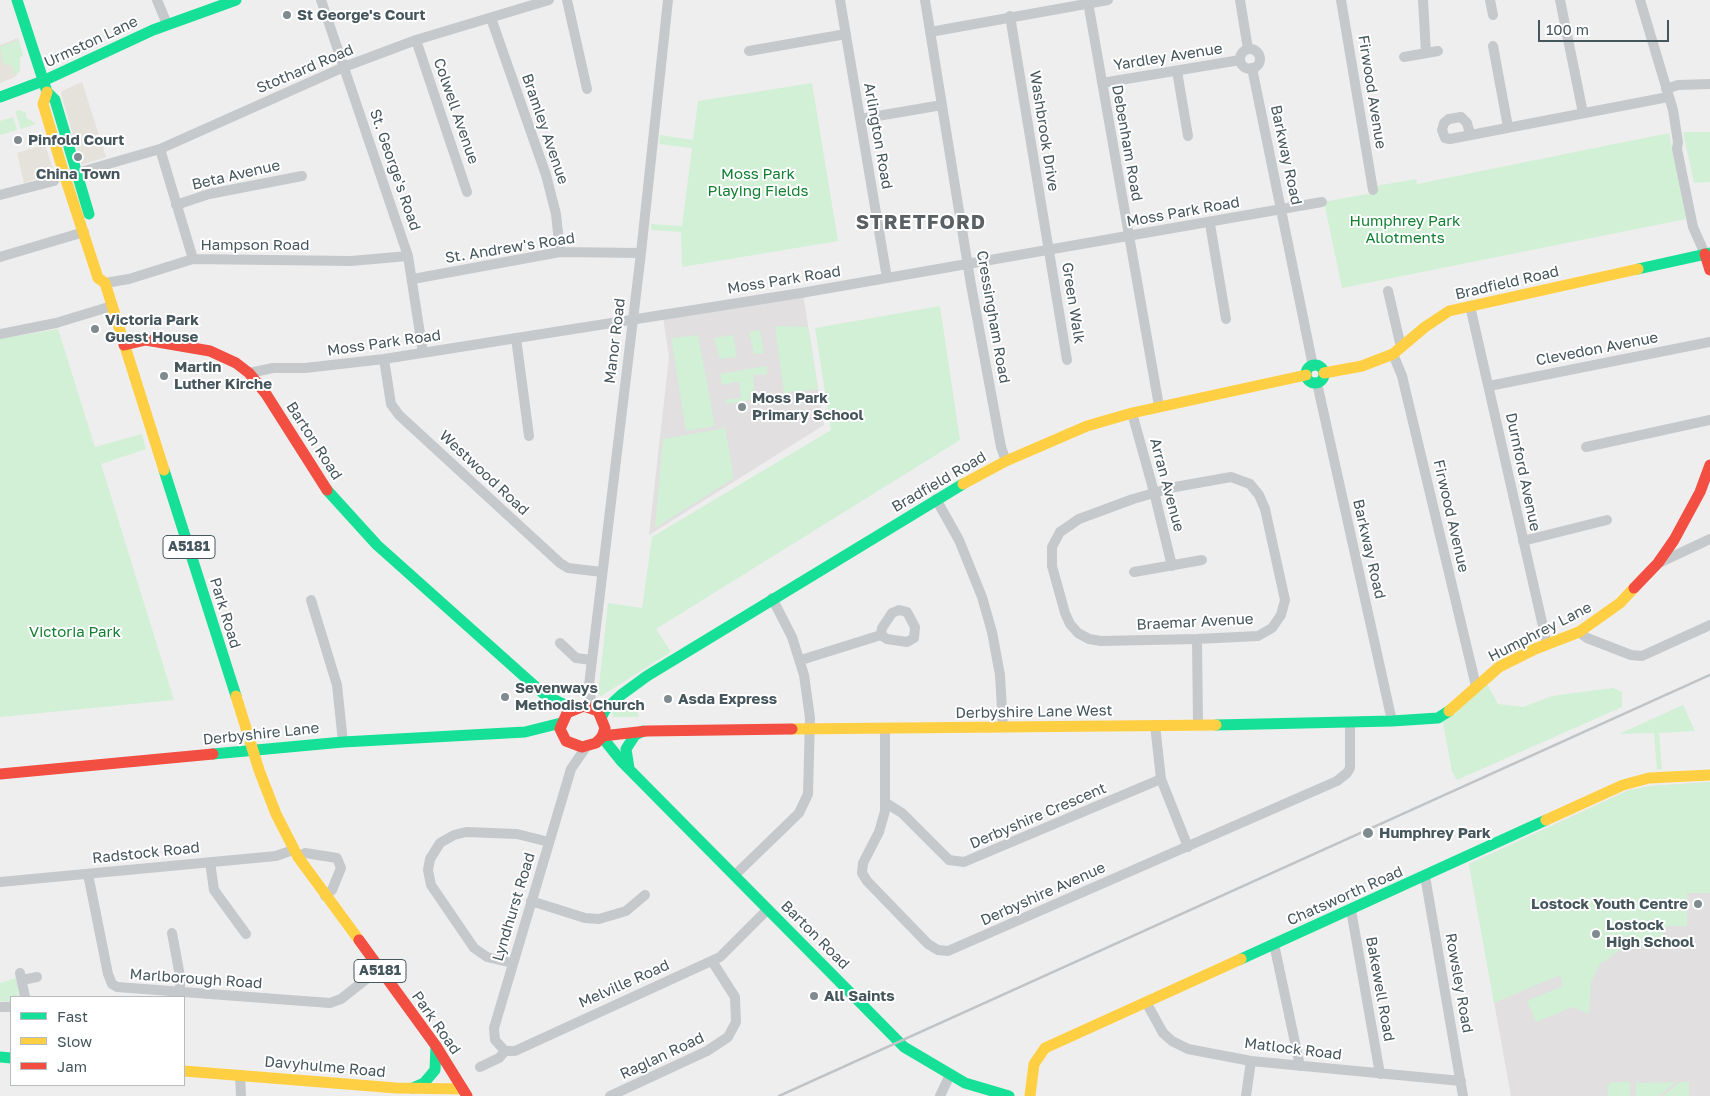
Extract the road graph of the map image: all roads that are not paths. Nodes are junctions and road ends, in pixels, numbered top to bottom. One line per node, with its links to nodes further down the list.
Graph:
1 (18, 0): 37 (street, A5181)
2 (157, 0): 21 (street)
3 (236, 0): 21 (street, Urmston Lane)
4 (321, 0): 32 (street, St. George's Road)
5 (549, 0): 20 (street, Stothard Road)
6 (567, 0): 38 (street)
7 (668, 0): 63 (street, Manor Road)
8 (840, 0): 23 (street, Arlington Road)
9 (925, 0): 22 (street, Cressingham Road)
10 (1108, 0): 17 (street)
11 (1240, 0): 26 (street)
12 (1341, 0): 52 (street, Firwood Avenue)
13 (1423, 0): 29 (street)
14 (1490, 0): 18 (street)
15 (1560, 0): 42 (street)
16 (1640, 0): 39 (street)
17 (1088, 2): 19 (street); 35 (street, Debenham Road)
18 (1493, 15)
19 (1010, 16): 22 (street); 61 (street, Washbrook Drive)
20 (492, 18): 24 (street, Stothard Road); 62 (street, Bramley Avenue)
21 (167, 24): 37 (street, Urmston Lane)
22 (930, 32): 41 (street, Cressingham Road)
23 (846, 34): 27 (street); 43 (street, Arlington Road)
24 (416, 40): 32 (street, Stothard Road); 53 (street, Colwell Avenue)
25 (1493, 46): 44 (street)
26 (1248, 49): 31 (street); 33 (street)
27 (749, 51)
28 (1438, 51): 29 (street)
29 (1426, 53): 30 (street)
30 (1404, 57)
31 (1240, 60): 33 (street); 34 (street, Yardley Avenue)
32 (344, 67): 47 (street, Stothard Road); 65 (street, St. George's Road)
33 (1252, 68): 57 (street, Barkway Road)
34 (1177, 71): 35 (street, Yardley Avenue); 46 (street)
35 (1102, 83): 60 (street, Debenham Road)
36 (1710, 84): 39 (street)
37 (45, 87): 40 (street, Urmston Lane); 48 (street, A5181); 50 (street, A5181)
38 (587, 88)
39 (1667, 93): 42 (street); 64 (street)
40 (0, 97)
41 (942, 105): 43 (street); 68 (street, Cressingham Road)
42 (1584, 113): 44 (street)
43 (860, 118): 70 (street, Arlington Road)
44 (1508, 127): 45 (street)
45 (1470, 134)
46 (1188, 136)
47 (160, 149): 48 (street, Stothard Road); 56 (street)
48 (77, 173): 50 (street); 72 (street, A5181)
49 (302, 176): 56 (street, Beta Avenue)
50 (65, 177): 59 (street, A5181)
51 (54, 181): 54 (street)
52 (1373, 190)
53 (467, 192)
54 (0, 195)
55 (1322, 202): 57 (street, Moss Park Road)
56 (176, 205): 67 (street)
57 (1282, 209): 58 (street, Moss Park Road); 86 (street, Barkway Road)
58 (1210, 224): 60 (street, Moss Park Road); 77 (street)
59 (84, 232): 66 (street); 72 (street, A5181)
60 (1128, 237): 61 (street, Moss Park Road); 91 (street, Debenham Road)
61 (1049, 251): 68 (street, Moss Park Road); 85 (street, Green Walk)
62 (560, 252): 63 (street, St. Andrew's Road); 71 (street, St. Andrew's Road)
63 (642, 253): 76 (street, Manor Road)
64 (1708, 254): 69 (street); 75 (street, Bradfield Road)
65 (408, 256): 67 (street, Hampson Road); 71 (street, St. George's Road)
66 (0, 257)
67 (193, 259): 72 (street, Hampson Road)
68 (968, 264): 70 (street, Moss Park Road); 96 (street, Cressingham Road)
69 (1710, 270)
70 (887, 278): 76 (street, Moss Park Road)
71 (413, 279): 83 (street, St. George's Road)
72 (105, 283): 74 (street, A5181)
73 (1388, 291): 82 (street, Firwood Avenue)
74 (112, 306): 78 (street); 81 (street, A5181)
75 (1470, 306): 82 (street, Bradfield Road); 90 (street, Durnford Avenue)
76 (632, 318): 79 (street, Moss Park Road); 106 (street, Manor Road)
77 (1226, 319)
78 (0, 334)
79 (516, 338): 83 (street, Moss Park Road); 94 (street)
80 (1710, 342): 90 (street, Clevedon Avenue)
81 (124, 345): 88 (street, Barton Road); 139 (street, Park Road / A5181)
82 (1397, 351): 87 (street, Bradfield Road); 119 (street, Firwood Avenue)
83 (424, 353): 84 (street, Moss Park Road)
84 (384, 359): 88 (street, Moss Park Road); 106 (street, Westwood Road)
85 (1067, 360)
86 (1310, 370): 87 (street); 89 (street); 91 (street, Bradfield Road)
87 (1324, 373): 89 (street)
88 (249, 374): 120 (street, Barton Road)
89 (1317, 383): 125 (street, Barkway Road)
90 (1489, 386): 102 (street, Durnford Avenue)
91 (1158, 406): 92 (street, Bradfield Road)
92 (1132, 413): 96 (street, Bradfield Road); 98 (street, Arran Avenue)
93 (1710, 420): 95 (street)
94 (528, 436)
95 (1586, 446)
96 (1006, 461): 99 (street, Bradfield Road)
97 (1710, 465): 104 (street, Humphrey Lane)
98 (1154, 492): 105 (street, Arran Avenue); 113 (street, Braemar Avenue); 113 (street, Braemar Avenue)
99 (936, 499): 108 (street, Bradfield Road); 129 (street)
100 (1607, 520): 102 (street)
101 (1710, 539): 104 (street)
102 (1523, 540): 115 (street, Durnford Avenue)
103 (1202, 560): 105 (street)
104 (1658, 563): 111 (street, Humphrey Lane)
105 (1172, 566): 107 (street)
106 (602, 572): 116 (street, Manor Road)
107 (1134, 572)
108 (772, 598): 117 (street); 122 (street, Bradfield Road)
109 (311, 600): 136 (street)
110 (1710, 625): 111 (street)
111 (1579, 632): 115 (street, Humphrey Lane)
112 (881, 635): 117 (street)
113 (1197, 639): 128 (street)
114 (560, 643): 116 (street)
115 (1547, 644): 119 (street, Humphrey Lane)
116 (592, 660): 118 (street, Manor Road)
117 (801, 660): 131 (street)
118 (589, 685): 121 (street, Manor Road); 122 (street, Manor Road)
119 (1476, 686): 123 (street, Humphrey Lane)
120 (546, 696): 121 (street, Barton Road); 124 (street, Barton Road)
121 (577, 708): 122 (street); 124 (street)
122 (597, 713): 132 (street, Derbyshire Lane West); 135 (street)
123 (1438, 718): 125 (street, Derbyshire Lane West)
124 (562, 721): 134 (street, Derbyshire Lane); 137 (street)
125 (1392, 721): 126 (street, Derbyshire Lane West)
126 (1350, 722): 128 (street, Derbyshire Lane West); 147 (street, Derbyshire Avenue)
127 (1155, 725): 128 (street, Derbyshire Lane West); 129 (street, Derbyshire Lane West); 144 (street)
128 (1198, 725)
129 (1004, 727): 130 (street, Derbyshire Lane West)
130 (885, 728): 131 (street, Derbyshire Lane West); 145 (street, Derbyshire Avenue)
131 (810, 729): 133 (street, Derbyshire Lane West); 151 (street)
132 (630, 731): 133 (street, Derbyshire Lane West); 135 (street, Derbyshire Lane West)
133 (644, 731): 140 (street)
134 (525, 732): 136 (street, Derbyshire Lane); 137 (street, Derbyshire Lane)
135 (602, 737): 138 (street); 140 (street, Barton Road)
136 (343, 742): 139 (street, Derbyshire Lane)
137 (568, 742): 138 (street); 141 (street, Lyndhurst Road)
138 (589, 746): 140 (street, Barton Road); 141 (street, Lyndhurst Road)
139 (253, 750): 142 (street, Derbyshire Lane); 148 (street, Park Road / A5181)
140 (625, 765): 151 (street, Barton Road)
141 (572, 769): 146 (street, Lyndhurst Road)
142 (0, 774)
143 (1710, 775): 152 (street, Chatsworth Road)
144 (1161, 779): 145 (street, Derbyshire Crescent); 147 (street)
145 (886, 803): 147 (street, Derbyshire Avenue)
146 (549, 842): 156 (street, Lyndhurst Road); 163 (street)
147 (1188, 847)
148 (295, 853): 149 (street, Radstock Road); 155 (street, Park Road / A5181); 155 (street)
149 (210, 862): 150 (street, Radstock Road); 160 (street)
150 (88, 874): 153 (street, Radstock Road); 166 (street, Marlborough Road)
151 (735, 875): 157 (street, Barton Road)
152 (1425, 876): 158 (street, Chatsworth Road); 178 (street, Rowsley Road)
153 (0, 882)
154 (645, 895): 156 (street)
155 (325, 896): 164 (street, Park Road / A5181)
156 (531, 901): 163 (street, Lyndhurst Road)
157 (768, 909): 162 (street, Melville Road); 177 (street, Barton Road)
158 (1351, 910): 161 (street, Chatsworth Road); 175 (street, Bakewell Road)
159 (172, 933): 166 (street)
160 (246, 934)
161 (1274, 944): 168 (street, Chatsworth Road); 172 (street)
162 (712, 961): 170 (street, Melville Road); 182 (street, Raglan Road)
163 (512, 963): 170 (street, Lyndhurst Road)
164 (379, 969): 166 (street, Marlborough Road); 169 (street, Park Road / A5181)
165 (37, 977): 167 (street)
166 (180, 992)
167 (25, 996)
168 (1146, 1002): 171 (street, Matlock Road); 185 (street, Chatsworth Road)
169 (436, 1046): 179 (street); 180 (street, Park Road / A5181)
170 (505, 1051): 173 (street, Melville Road)
171 (1251, 1061): 172 (street, Matlock Road); 186 (street)
172 (1300, 1066): 175 (street, Matlock Road)
173 (480, 1067)
174 (185, 1071): 176 (street, Davyhulme Road)
175 (1380, 1074): 178 (street, Matlock Road)
176 (240, 1075): 179 (street, Davyhulme Road); 181 (street)
177 (950, 1075): 183 (street); 184 (street, Barton Road)
178 (1461, 1081): 187 (street, Rowsley Road)
179 (416, 1092): 180 (street, Davyhulme Road)
180 (465, 1092)
181 (241, 1096)
182 (610, 1096)
183 (940, 1096)
184 (1009, 1096)
185 (1030, 1096)
186 (1246, 1096)
187 (1463, 1096)

